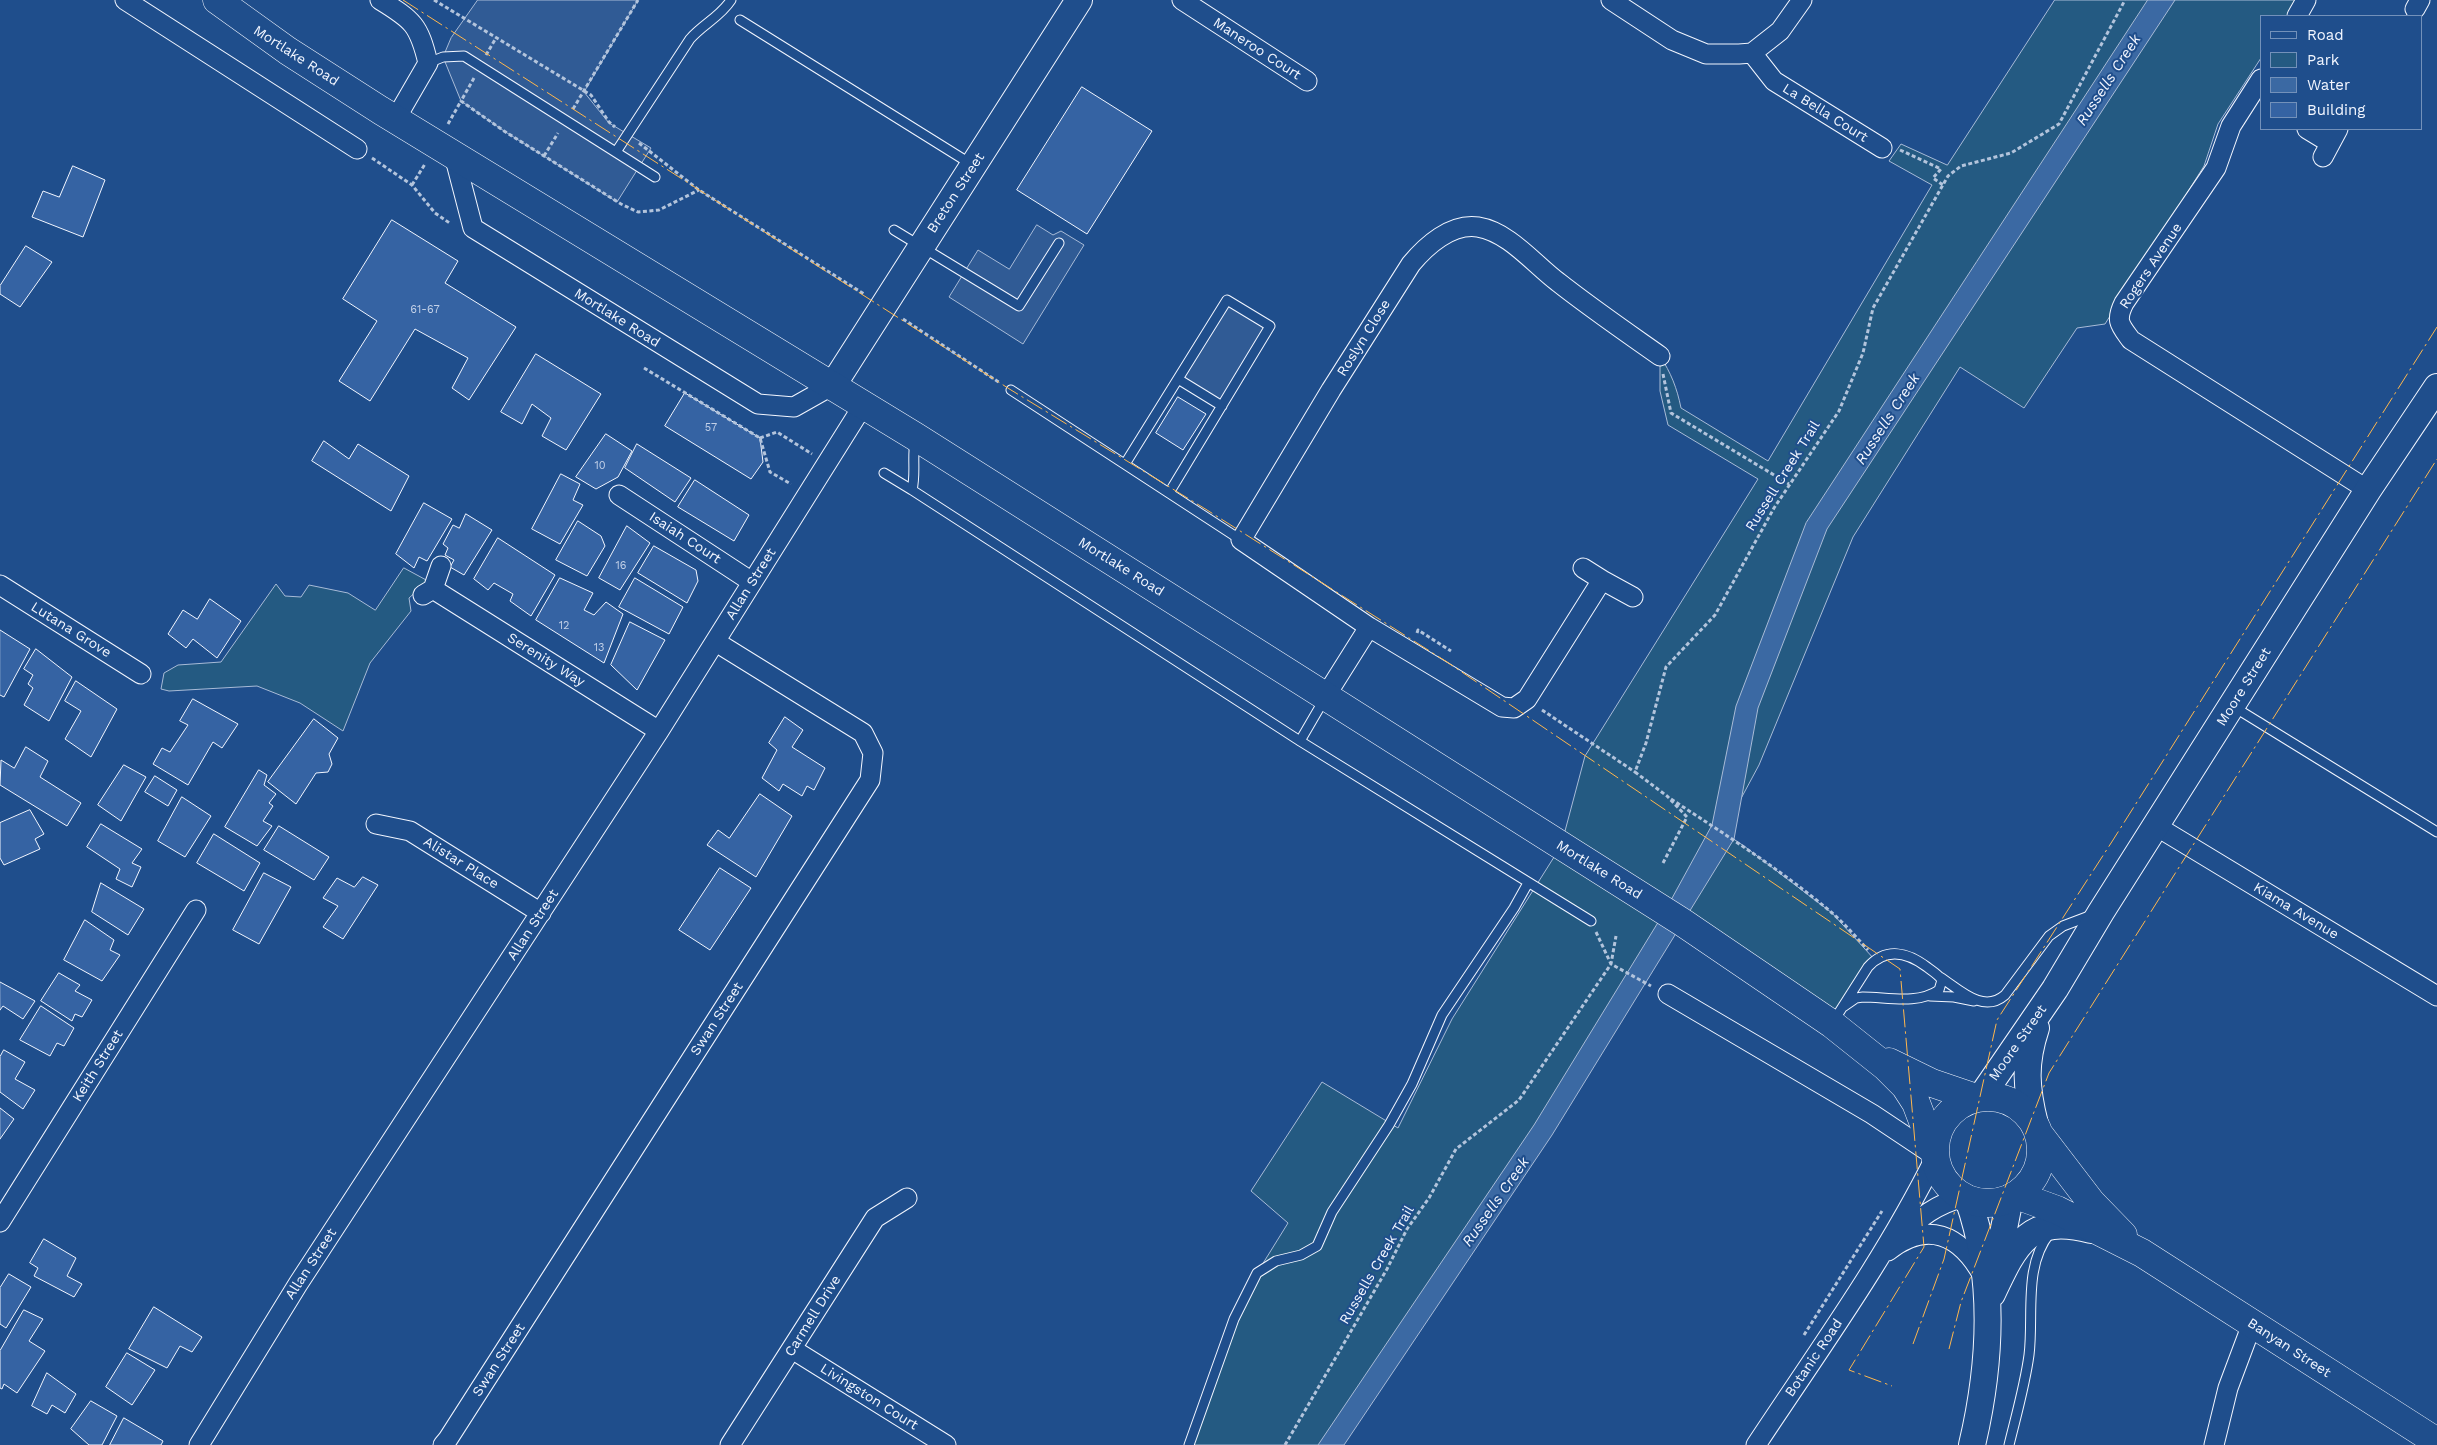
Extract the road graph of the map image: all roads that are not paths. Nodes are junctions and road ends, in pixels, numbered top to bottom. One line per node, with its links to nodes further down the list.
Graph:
1 (125, 0): 20 (street)
2 (217, 0): 16 (main road, Mortlake Road)
3 (380, 0): 13 (street)
4 (731, 0): 21 (lane)
5 (1079, 0): 23 (street, Breton Street)
6 (1182, 0): 14 (street, Maneroo Court)
7 (1611, 0): 12 (street)
8 (1802, 0): 12 (street)
9 (2306, 0): 10 (street)
10 (2298, 15)
11 (740, 20): 23 (lane)
12 (1752, 53): 19 (street, La Bella Court)
13 (428, 63): 16 (street); 21 (lane)
14 (1308, 81)
15 (2258, 91): 39 (street, Rogers Avenue)
16 (395, 120): 22 (main road, Mortlake Road)
17 (2309, 130): 18 (street)
18 (2330, 143)
19 (1882, 148)
20 (357, 149)
21 (616, 152): 24 (lane)
22 (454, 155): 30 (main road, Mortlake Road); 30 (street, Mortlake Road)
23 (973, 166): 27 (street, Breton Street)
24 (655, 177)
25 (894, 230): 27 (lane)
26 (1059, 243): 27 (lane)
27 (921, 247): 30 (street, Breton Street)
28 (1660, 356): 42 (street, Roslyn Close)
29 (1178, 379): 34 (lane); 34 (lane); 36 (lane)
30 (833, 385): 33 (main road, Mortlake Road)
31 (2437, 388): 39 (street, Moore Street)
32 (1011, 390): 36 (lane)
33 (864, 404): 35 (main road, Mortlake Road); 46 (street, Allan Street)
34 (1222, 406): 40 (lane)
35 (916, 437): 38 (lane); 52 (main road, Mortlake Road)
36 (1125, 464): 40 (lane)
37 (884, 473): 38 (lane)
38 (912, 490): 55 (lane)
39 (2368, 490): 53 (street, Moore Street)
40 (1169, 493): 42 (lane)
41 (619, 495): 46 (street, Isaiah Court)
42 (1242, 540): 49 (street)
43 (441, 566): 54 (street, Serenity Way)
44 (1583, 568): 45 (street)
45 (1602, 580): 48 (street); 49 (street)
46 (752, 582): 50 (street, Allan Street)
47 (0, 585): 51 (street, Lutana Grove)
48 (1633, 597)
49 (1369, 627): 52 (street)
50 (716, 642): 54 (street, Allan Street); 89 (street, Swan Street)
51 (141, 674)
52 (1325, 697): 55 (lane); 70 (main road, Mortlake Road)
53 (2232, 706): 57 (street, Moore Street); 58 (lane)
54 (659, 731): 62 (street, Allan Street)
55 (1300, 741): 59 (lane)
56 (376, 824): 62 (street, Alistar Place)
57 (2156, 826): 61 (street, Moore Street); 68 (street, Kiama Avenue)
58 (2437, 832)
59 (1528, 883): 63 (lane); 92 (lane)
60 (196, 910): 78 (street, Keith Street)
61 (2101, 912): 65 (street, Moore Street); 69 (lane)
62 (541, 913): 88 (street, Allan Street)
63 (1591, 921)
64 (1940, 977): 67 (lane); 69 (lane); 70 (lane)
65 (2055, 989): 72 (street, Moore Street); 73 (street, Moore Street)
66 (1668, 994): 74 (street)
67 (1928, 996): 69 (lane); 70 (lane)
68 (2437, 996)
69 (1983, 1004)
70 (1837, 1016): 71 (main road, Mortlake Road)
71 (1868, 1050): 72 (main road, Mortlake Road); 74 (main road, Mortlake Road)
72 (1979, 1097): 73 (main road); 74 (main road)
73 (2037, 1129): 75 (main road); 82 (main road, Banyan Street)
74 (1935, 1156): 77 (main road); 83 (street, Botanic Road)
75 (2013, 1196): 77 (main road); 80 (main road, Banyan Street); 84 (street)
76 (907, 1198): 86 (street, Carmell Drive)
77 (1966, 1198): 81 (street, Botanic Road); 84 (street)
78 (0, 1222)
79 (2066, 1225): 80 (street); 84 (street); 95 (lane)
80 (2104, 1234): 82 (main road, Banyan Street)
81 (1887, 1252): 83 (street, Botanic Road); 84 (street)
82 (2142, 1253): 85 (main road, Banyan Street)
83 (1872, 1270): 93 (street, Botanic Road)
84 (1989, 1297): 94 (street)
85 (2252, 1324): 87 (main road, Banyan Street); 96 (street)
86 (792, 1348): 90 (street, Carmell Drive); 91 (street, Livingston Court)
87 (2437, 1442)
88 (199, 1445)
89 (443, 1445)
90 (730, 1445)
91 (946, 1445)
92 (1189, 1445)
93 (1756, 1445)
94 (1972, 1445)
95 (2009, 1445)
96 (2214, 1445)

